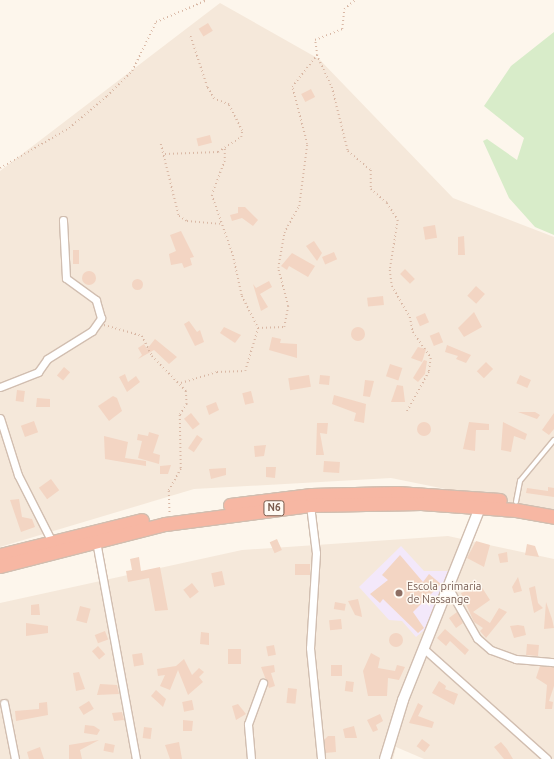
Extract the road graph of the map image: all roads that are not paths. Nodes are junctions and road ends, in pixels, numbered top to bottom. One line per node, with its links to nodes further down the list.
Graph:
1 (63, 220): 2 (street)
2 (0, 387)
3 (0, 418): 11 (street)
4 (554, 440): 5 (lane)
5 (516, 502): 8 (highway, N6); 11 (highway, N6)
6 (310, 505): 7 (highway, N6); 10 (highway, N6); 22 (street)
7 (480, 507): 9 (highway, N6); 14 (street)
8 (554, 508)
9 (554, 517)
10 (96, 541): 11 (highway, N6); 20 (street)
11 (54, 546): 12 (highway, N6); 13 (highway, N6)
12 (0, 555)
13 (0, 566)
14 (448, 587): 15 (street); 16 (street)
15 (423, 648): 23 (street); 24 (street)
16 (554, 662)
17 (263, 683): 21 (street)
18 (4, 703): 19 (street)
19 (15, 759)
20 (136, 759)
21 (251, 759)
22 (321, 759)
23 (385, 759)
24 (547, 759)

